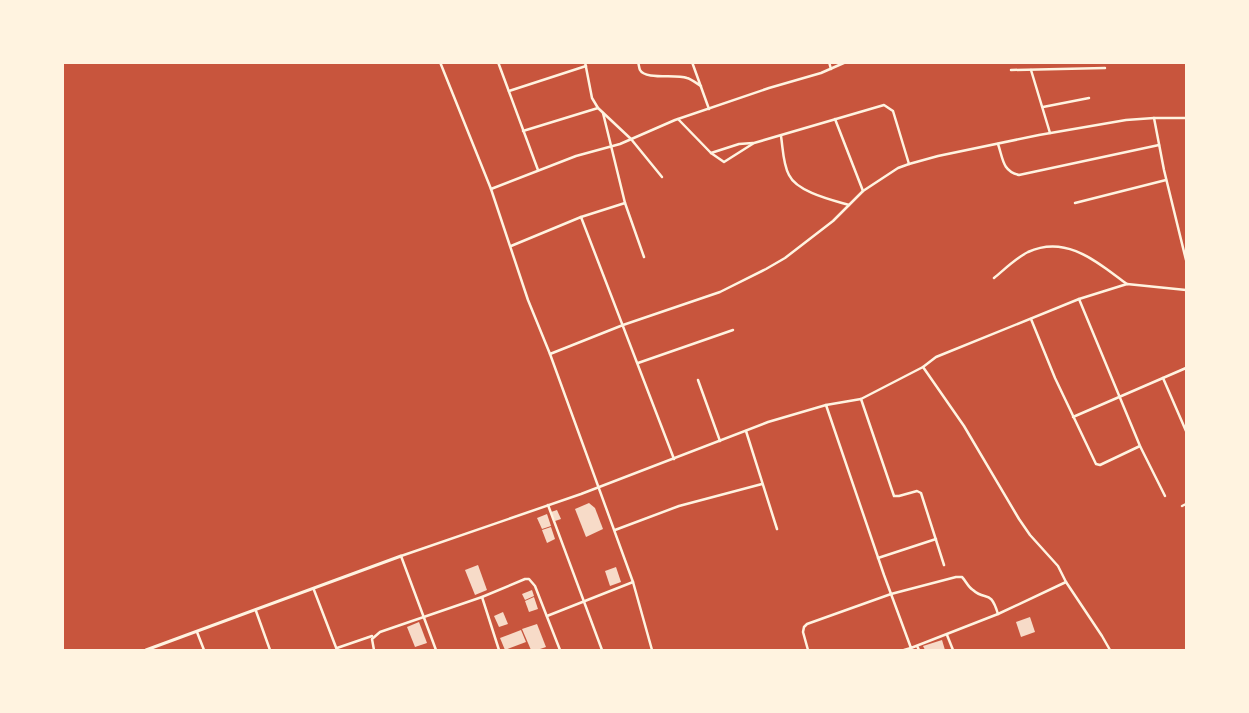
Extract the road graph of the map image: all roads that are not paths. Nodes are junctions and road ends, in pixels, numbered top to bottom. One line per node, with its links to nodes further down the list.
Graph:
1 (440, 62): 36 (street)
2 (498, 62): 13 (street)
3 (638, 62): 12 (street)
4 (692, 62): 12 (street)
5 (829, 62): 9 (street)
6 (846, 62): 9 (street)
7 (586, 64): 13 (street); 16 (street)
8 (1104, 68): 11 (street)
9 (831, 69): 17 (street)
10 (1011, 70): 11 (street)
11 (1031, 70): 15 (street)
12 (701, 86): 17 (street)
13 (509, 92): 23 (street)
14 (1089, 98): 15 (street)
15 (1043, 107): 24 (street)
16 (598, 108): 18 (street); 23 (street)
17 (709, 109): 21 (street)
18 (603, 113): 26 (street); 30 (street)
19 (1154, 118): 20 (street); 24 (street); 29 (street)
20 (1186, 118)
21 (678, 119): 26 (street); 31 (street)
22 (835, 119): 25 (street); 32 (street); 37 (street)
23 (522, 131): 33 (street)
24 (1050, 133): 28 (street)
25 (780, 135): 27 (street); 40 (street)
26 (631, 139): 30 (street); 34 (street)
27 (754, 143): 31 (street); 31 (street)
28 (998, 144): 29 (street); 32 (street)
29 (1159, 145): 35 (street)
30 (612, 146): 33 (street); 38 (street)
31 (711, 153)
32 (910, 164): 37 (street)
33 (538, 170): 36 (street)
34 (662, 177)
35 (1166, 180): 39 (street); 44 (street)
36 (491, 189): 42 (street)
37 (863, 191): 40 (street)
38 (625, 203): 41 (street); 43 (street)
39 (1075, 203)
40 (849, 205): 50 (street)
41 (581, 218): 42 (street); 50 (street)
42 (511, 246): 52 (street)
43 (644, 257)
44 (1186, 260)
45 (994, 278): 46 (street)
46 (1127, 284): 47 (street); 48 (street)
47 (1186, 290)
48 (1080, 300): 49 (street); 58 (street)
49 (1031, 319): 54 (street); 61 (street)
50 (623, 325): 52 (street); 53 (street)
51 (733, 330): 53 (street)
52 (550, 354): 68 (street)
53 (638, 362): 66 (street)
54 (923, 367): 59 (street); 80 (street)
55 (1186, 368): 56 (street)
56 (1163, 378): 58 (street); 63 (street)
57 (698, 380): 64 (street)
58 (1120, 396): 61 (street); 65 (street)
59 (861, 399): 60 (street); 75 (street)
60 (826, 405): 62 (street); 77 (street)
61 (1073, 417): 65 (street)
62 (746, 431): 64 (street); 67 (street)
63 (1186, 432)
64 (720, 441): 66 (street)
65 (1140, 446): 69 (street)
66 (674, 459): 68 (street)
67 (762, 484): 73 (street); 74 (street)
68 (599, 487): 71 (street); 74 (street)
69 (1165, 496)
70 (1186, 504): 72 (street)
71 (548, 506): 76 (street); 84 (street)
72 (1182, 506)
73 (777, 529)
74 (615, 530): 79 (street)
75 (936, 539): 77 (street); 78 (street)
76 (401, 556): 81 (street); 88 (street)
77 (878, 558): 82 (street)
78 (944, 565)
79 (633, 582): 84 (street); 104 (street)
80 (1066, 582): 86 (street); 109 (street)
81 (314, 590): 85 (street); 94 (street)
82 (891, 594): 86 (street); 93 (street); 105 (street)
83 (482, 597): 87 (street); 88 (street); 100 (street)
84 (583, 602): 87 (street); 102 (street)
85 (256, 611): 89 (street); 97 (street)
86 (998, 614): 90 (street)
87 (547, 616): 101 (street)
88 (424, 617): 91 (street); 99 (street)
89 (197, 632): 95 (street); 96 (street)
90 (947, 635): 92 (street); 108 (street)
91 (374, 636): 94 (street); 98 (street)
92 (917, 646): 93 (street); 107 (street)
93 (911, 648): 106 (street)
94 (337, 649)
95 (146, 650)
96 (204, 650)
97 (270, 650)
98 (374, 650)
99 (436, 650)
100 (500, 650)
101 (560, 650)
102 (602, 650)
103 (647, 650): 104 (street)
104 (652, 650)
105 (808, 650)
106 (904, 650)
107 (919, 650)
108 (953, 650)
109 (1110, 650)

